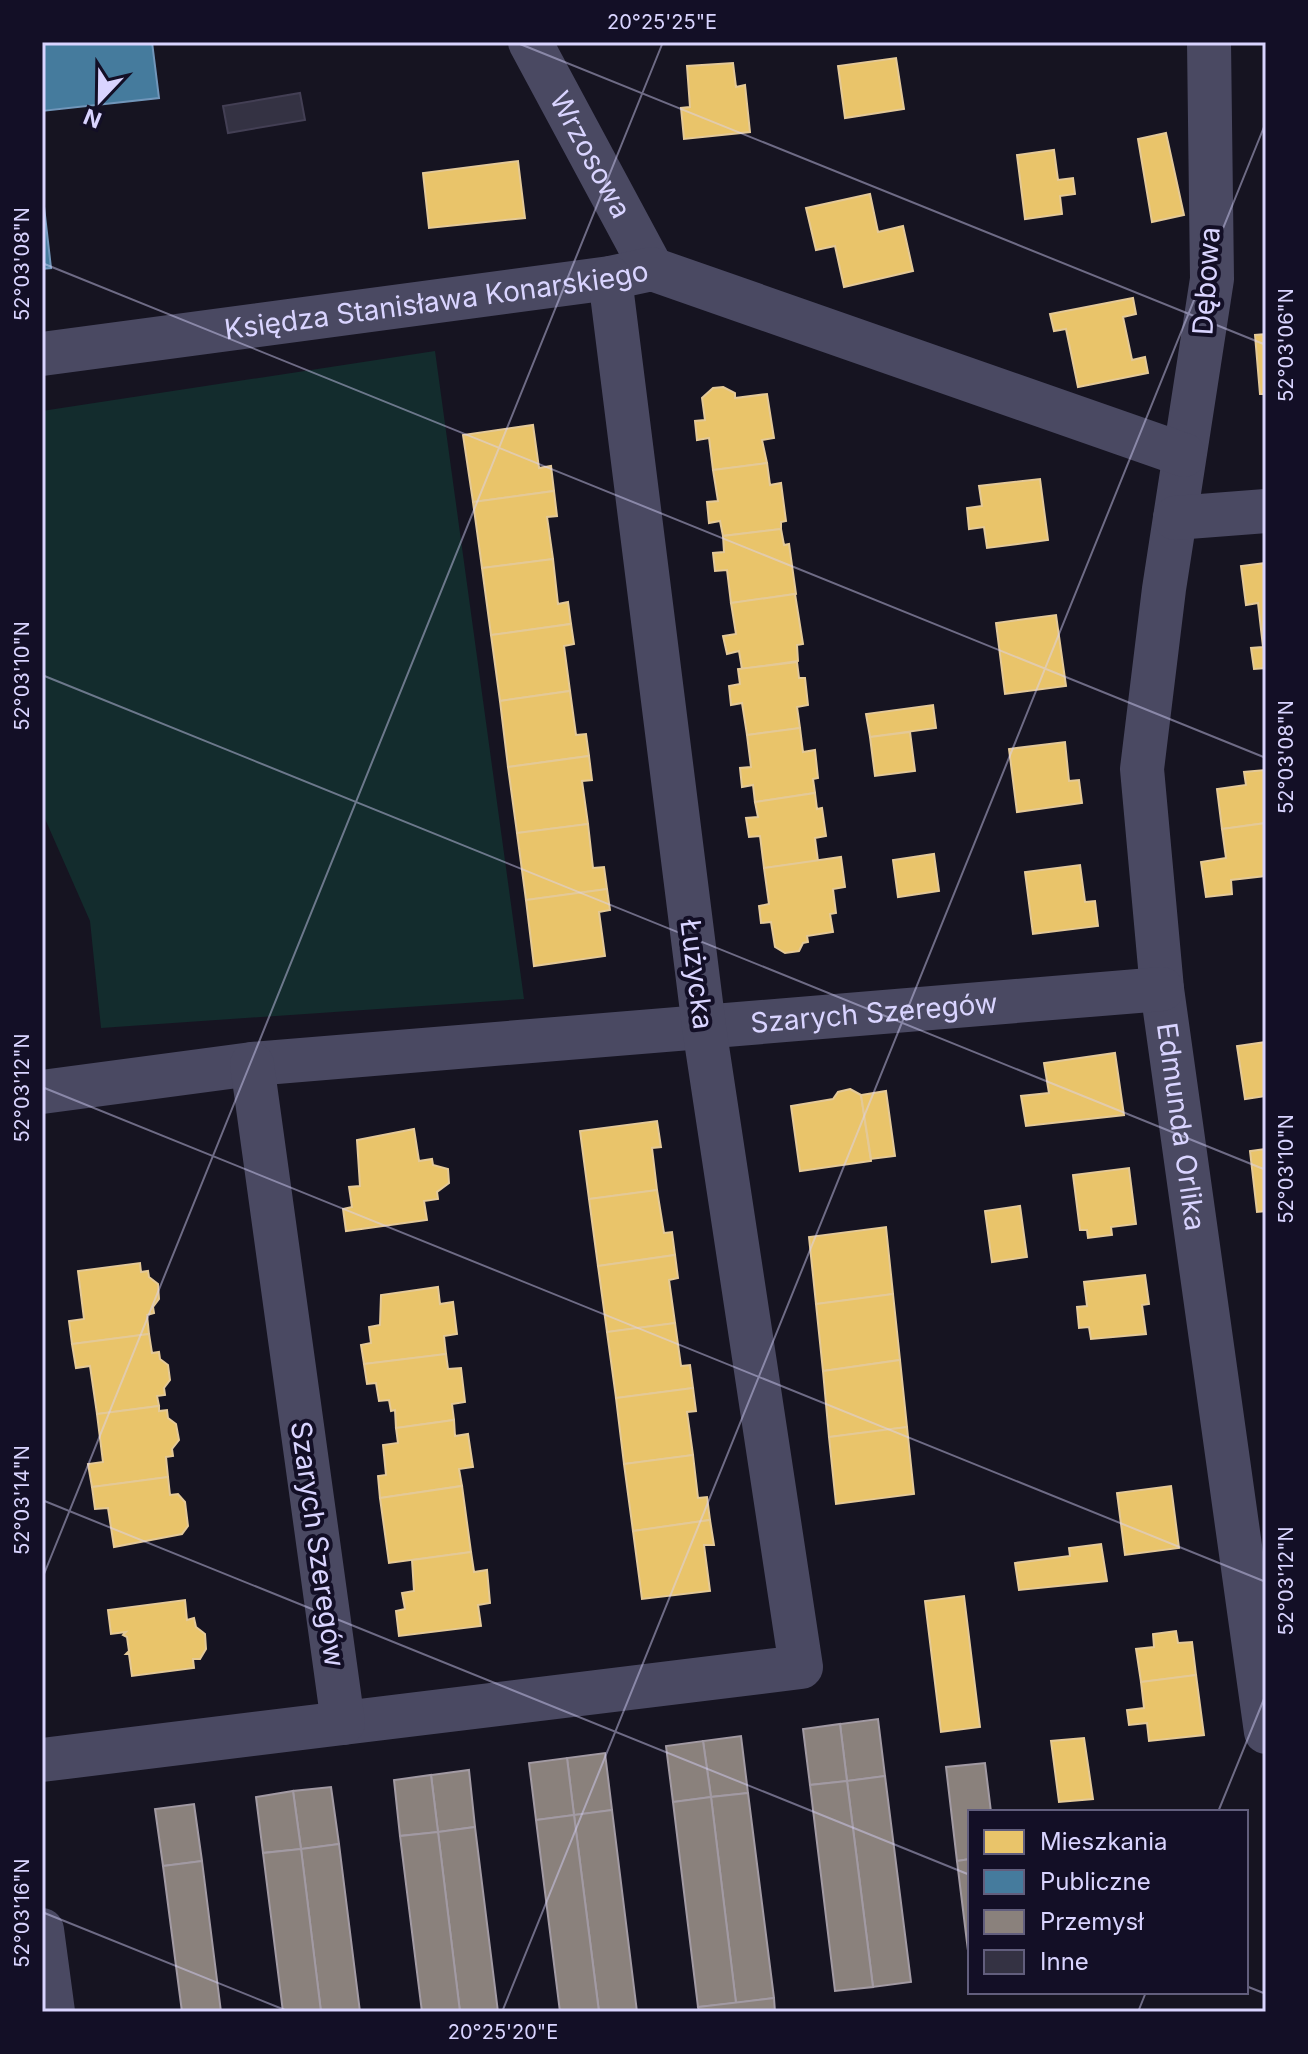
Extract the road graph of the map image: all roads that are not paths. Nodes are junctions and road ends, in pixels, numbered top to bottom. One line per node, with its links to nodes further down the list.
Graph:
1 (530, 42): 3 (street, Wrzosowa)
2 (1209, 42): 5 (street, Dębowa)
3 (631, 273): 4 (street, Księdza Stanisława Konarskiego); 5 (street, Księdza Stanisława Konarskiego); 9 (street, Łużycka)
4 (42, 354)
5 (1184, 455): 7 (street, Dębowa)
6 (1266, 511): 7 (street)
7 (1175, 518): 8 (street, Edmunda Orlika)
8 (1162, 989): 9 (street, Szarych Szeregów); 13 (street, Edmunda Orlika)
9 (704, 1027): 10 (street, Szarych Szeregów); 12 (street, Łużycka)
10 (252, 1064): 11 (street, Szarych Szeregów); 12 (street, Szarych Szeregów)
11 (42, 1092)
12 (343, 1723): 14 (street)
13 (1266, 1732)
14 (42, 1760)
15 (42, 1930): 16 (street)
16 (53, 2012)

